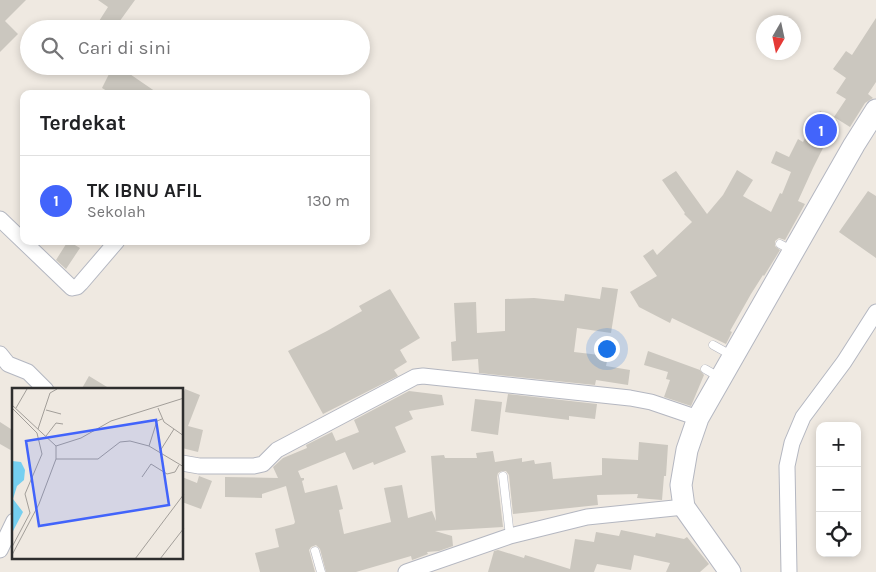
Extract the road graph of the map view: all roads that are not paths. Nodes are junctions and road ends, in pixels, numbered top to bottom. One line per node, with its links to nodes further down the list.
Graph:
1 (876, 110): 8 (street)
2 (0, 219): 3 (street)
3 (20, 238)
4 (27, 245): 5 (street)
5 (114, 245)
6 (876, 312): 22 (street)
7 (714, 345): 8 (lane)
8 (733, 356): 11 (street)
9 (3, 365): 10 (street)
10 (44, 388)
11 (698, 418): 12 (street); 14 (street)
12 (184, 463)
13 (503, 476): 16 (lane)
14 (684, 507): 16 (street); 21 (street)
15 (12, 525): 17 (street)
16 (510, 536): 19 (street)
17 (0, 550)
18 (315, 551): 20 (lane)
19 (412, 571)
20 (321, 572)
21 (730, 572)
22 (789, 572)

